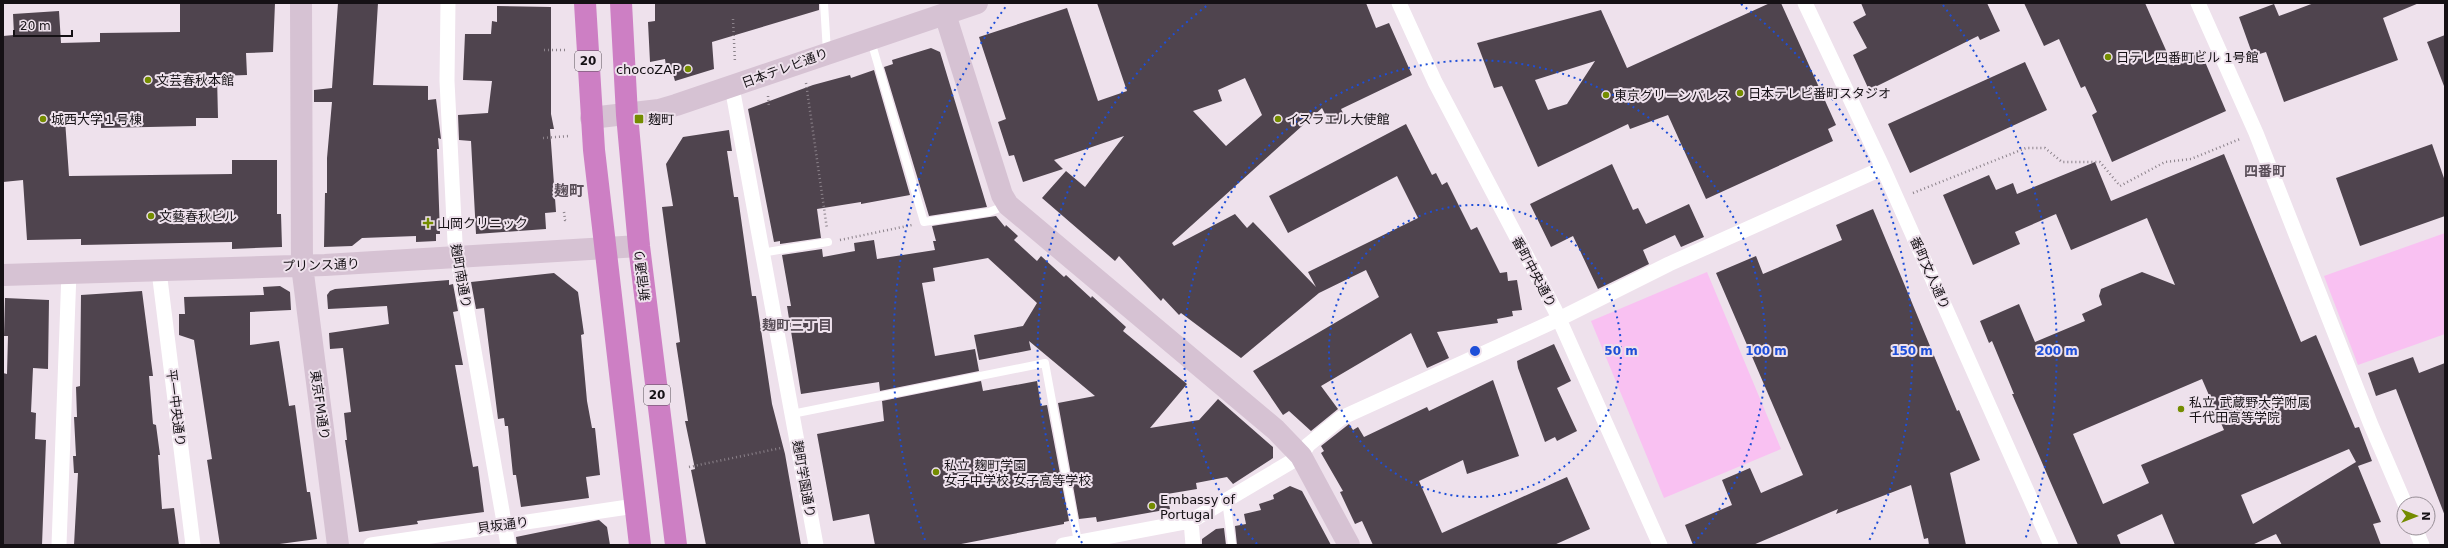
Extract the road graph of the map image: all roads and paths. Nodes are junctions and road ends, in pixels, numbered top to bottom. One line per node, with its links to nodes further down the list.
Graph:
1 (301, 3): 37 (street, 東京FM通り)
2 (448, 3): 36 (street, 麹町南通り)
3 (585, 3): 22 (highway, 20)
4 (621, 3): 21 (highway, 新宿通り / 20)
5 (824, 3): 15 (lane)
6 (976, 3): 10 (street, 日本テレビ通り)
7 (1398, 3): 41 (street, 番町中央通り)
8 (1805, 3): 26 (street, 番町文人通り)
9 (2198, 3): 23 (street)
10 (944, 8): 12 (street, 日本テレビ通り); 28 (street)
11 (733, 20): 17 (path)
12 (870, 38): 15 (street, 日本テレビ通り); 31 (lane)
13 (544, 50): 14 (path)
14 (566, 50)
15 (827, 53): 16 (street, 日本テレビ通り)
16 (802, 61): 18 (street, 日本テレビ通り); 32 (path)
17 (735, 64)
18 (732, 87): 21 (street, 日本テレビ通り); 35 (street, 麹町学園通り)
19 (768, 96): 20 (path)
20 (769, 107)
21 (627, 115): 22 (street, 日本テレビ通り); 33 (highway, 新宿通り / 20)
22 (591, 118): 34 (highway, 20)
23 (2256, 133): 27 (path); 46 (street)
24 (569, 136): 25 (path)
25 (543, 138)
26 (1883, 168): 27 (street, 番町文人通り); 41 (street)
27 (1897, 200): 65 (street, 番町文人通り)
28 (1008, 205): 31 (lane); 44 (street)
29 (564, 212): 30 (path)
30 (568, 222)
31 (924, 222): 32 (path)
32 (828, 242): 35 (lane)
33 (638, 246): 34 (street, プリンス通り); 58 (highway, 新宿通り / 20)
34 (604, 249): 36 (street, プリンス通り); 48 (highway, 20)
35 (761, 254): 42 (street, 麹町学園通り)
36 (458, 258): 37 (street, プリンス通り); 50 (street, 麹町南通り)
37 (302, 266): 38 (street, プリンス通り); 54 (street, 東京FM通り)
38 (160, 271): 39 (street, プリンス通り); 53 (street, 平一中央通り)
39 (69, 272): 40 (street, プリンス通り); 52 (street)
40 (3, 275)
41 (1558, 319): 44 (street); 64 (street, 番町中央通り)
42 (792, 414): 43 (street, 麹町学園通り); 51 (lane)
43 (798, 445): 45 (path); 59 (street, 麹町学園通り)
44 (1301, 456): 47 (street); 63 (street)
45 (689, 467)
46 (2402, 496)
47 (1226, 500): 49 (street); 62 (lane)
48 (635, 506): 50 (street, 貝坂通り); 57 (highway, 20)
49 (1191, 521): 51 (street); 61 (street)
50 (504, 524): 55 (street, 貝坂通り); 56 (street, 麹町南通り)
51 (1078, 542): 60 (street)
52 (59, 545)
53 (193, 545)
54 (338, 545)
55 (371, 545)
56 (508, 545)
57 (640, 545)
58 (676, 545)
59 (816, 545)
60 (1063, 545)
61 (1193, 545)
62 (1232, 545)
63 (1349, 545)
64 (1660, 545)
65 (2051, 545)

